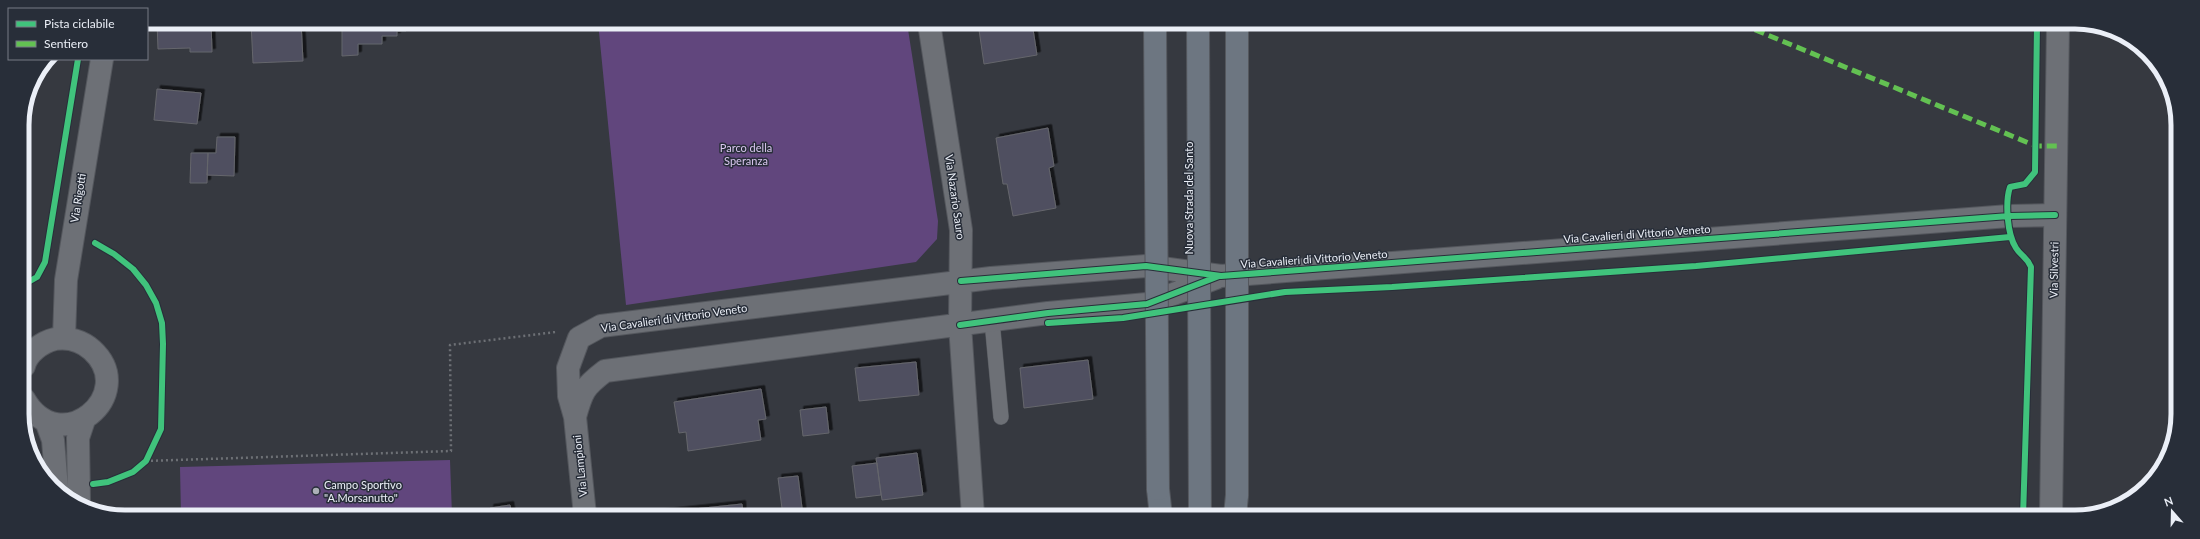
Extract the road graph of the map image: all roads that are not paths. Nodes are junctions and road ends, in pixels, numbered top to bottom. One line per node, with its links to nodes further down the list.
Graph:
1 (929, 29): 9 (street, Via Nazario Sauro)
2 (1155, 29): 23 (highway, bridge)
3 (1198, 29): 24 (highway, Nuova Strada del Santo, bridge)
4 (1237, 29): 25 (highway, bridge)
5 (2058, 29): 7 (street, Via Silvestri)
6 (102, 60): 12 (street, Via Rigotti)
7 (2055, 215): 8 (street, Via Cavalieri di Vittorio Veneto); 26 (street, Via Silvestri)
8 (1221, 276): 9 (street, Via Cavalieri di Vittorio Veneto); 10 (street, Via Cavalieri di Vittorio Veneto)
9 (961, 281): 11 (street, Via Nazario Sauro); 15 (street, Via Cavalieri di Vittorio Veneto)
10 (992, 322): 11 (street, Via Cavalieri di Vittorio Veneto); 16 (lane)
11 (960, 325): 15 (street, Via Cavalieri di Vittorio Veneto); 22 (street, Via Nazario Sauro)
12 (64, 338): 13 (street); 17 (street)
13 (29, 357)
14 (29, 409): 18 (street)
15 (575, 417): 21 (street, Via Lampioni)
16 (1001, 417)
17 (84, 420): 18 (street); 20 (street)
18 (46, 421): 19 (street)
19 (56, 481)
20 (79, 498)
21 (584, 510)
22 (973, 510)
23 (1160, 510)
24 (1200, 510)
25 (1235, 510)
26 (2051, 510)

